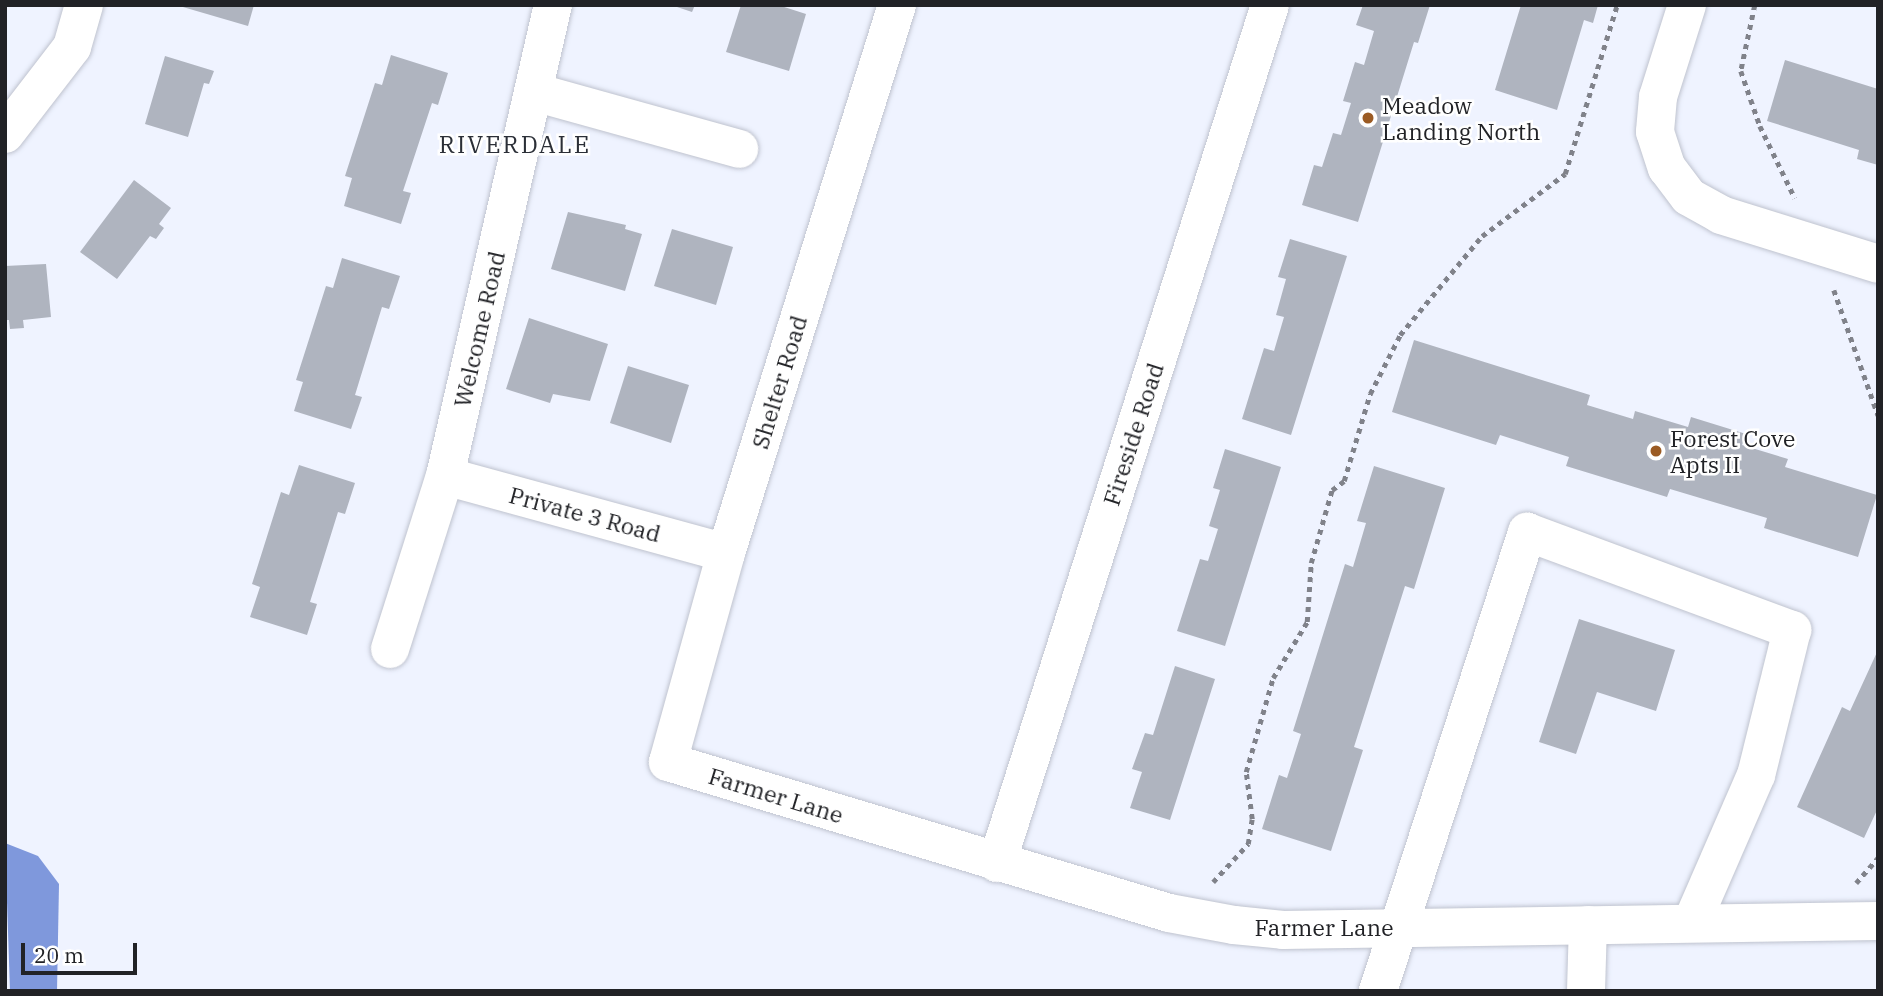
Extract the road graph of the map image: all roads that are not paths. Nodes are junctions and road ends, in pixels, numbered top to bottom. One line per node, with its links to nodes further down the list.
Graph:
1 (85, 5): 7 (street)
2 (553, 5): 6 (street, Welcome Road)
3 (897, 5): 11 (street, Shelter Road)
4 (1269, 5): 14 (street, Fireside Road)
5 (1687, 5): 9 (street)
6 (534, 92): 8 (street); 10 (street, Welcome Road)
7 (5, 134)
8 (739, 149)
9 (1878, 264)
10 (445, 476): 11 (street, Private 3 Road); 12 (street, Welcome Road)
11 (726, 553): 13 (street, Shelter Road)
12 (390, 649)
13 (668, 762): 14 (street, Farmer Lane)
14 (998, 863): 18 (street, Farmer Lane)
15 (1878, 921): 16 (street, Farmer Lane)
16 (1692, 922): 17 (street, Farmer Lane); 18 (street)
17 (1588, 925): 18 (street, Farmer Lane); 20 (street)
18 (1398, 928): 19 (street)
19 (1378, 991)
20 (1586, 991)

